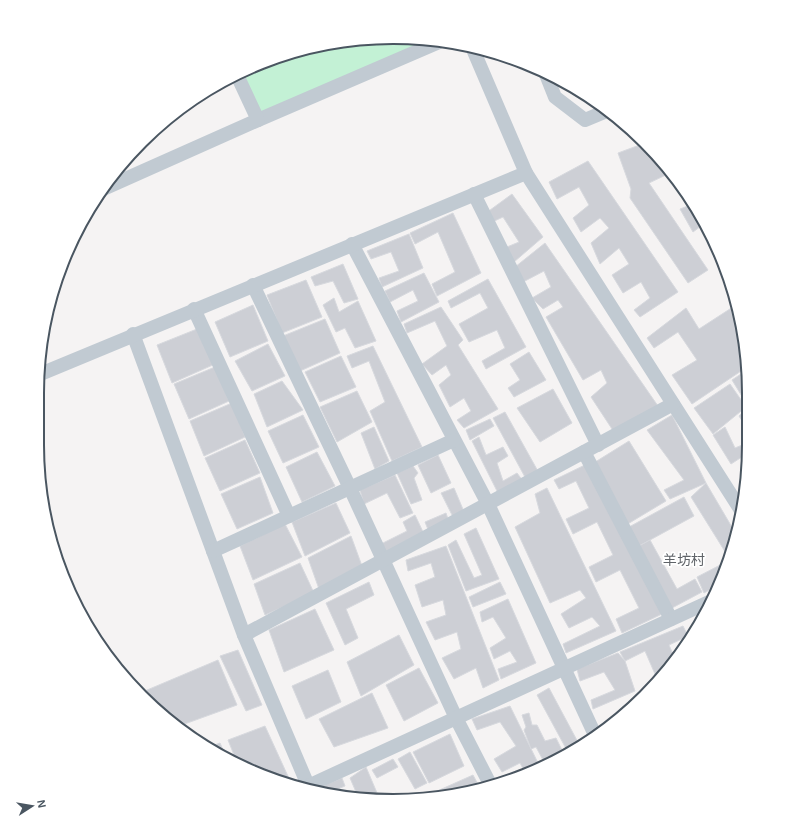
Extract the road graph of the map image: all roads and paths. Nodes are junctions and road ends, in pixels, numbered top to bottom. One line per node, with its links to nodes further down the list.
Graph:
1 (429, 46): 6 (street)
2 (475, 54): 7 (street)
3 (239, 80): 6 (street)
4 (549, 81): 5 (street)
5 (601, 113)
6 (258, 120): 8 (street)
7 (526, 173): 9 (street); 15 (street)
8 (114, 184)
9 (474, 194): 10 (street); 17 (street)
10 (352, 244): 11 (street); 16 (street)
11 (253, 285): 12 (street); 19 (street)
12 (194, 309): 13 (street); 22 (street)
13 (133, 334): 14 (street); 23 (street)
14 (45, 372)
15 (673, 404): 17 (street); 21 (street)
16 (454, 440): 19 (street); 20 (street)
17 (598, 445): 18 (street)
18 (584, 452): 20 (street); 26 (street)
19 (350, 488): 22 (street); 24 (street)
20 (488, 504): 24 (street); 28 (street)
21 (737, 504)
22 (289, 516): 23 (street)
23 (213, 551): 27 (street)
24 (383, 560): 27 (street); 29 (street)
25 (703, 605): 26 (street)
26 (671, 619): 28 (street)
27 (244, 635): 32 (street)
28 (564, 668): 29 (street); 30 (street)
29 (456, 718): 31 (street); 33 (street)
30 (593, 731)
31 (488, 780)
32 (307, 783)
33 (316, 785)

